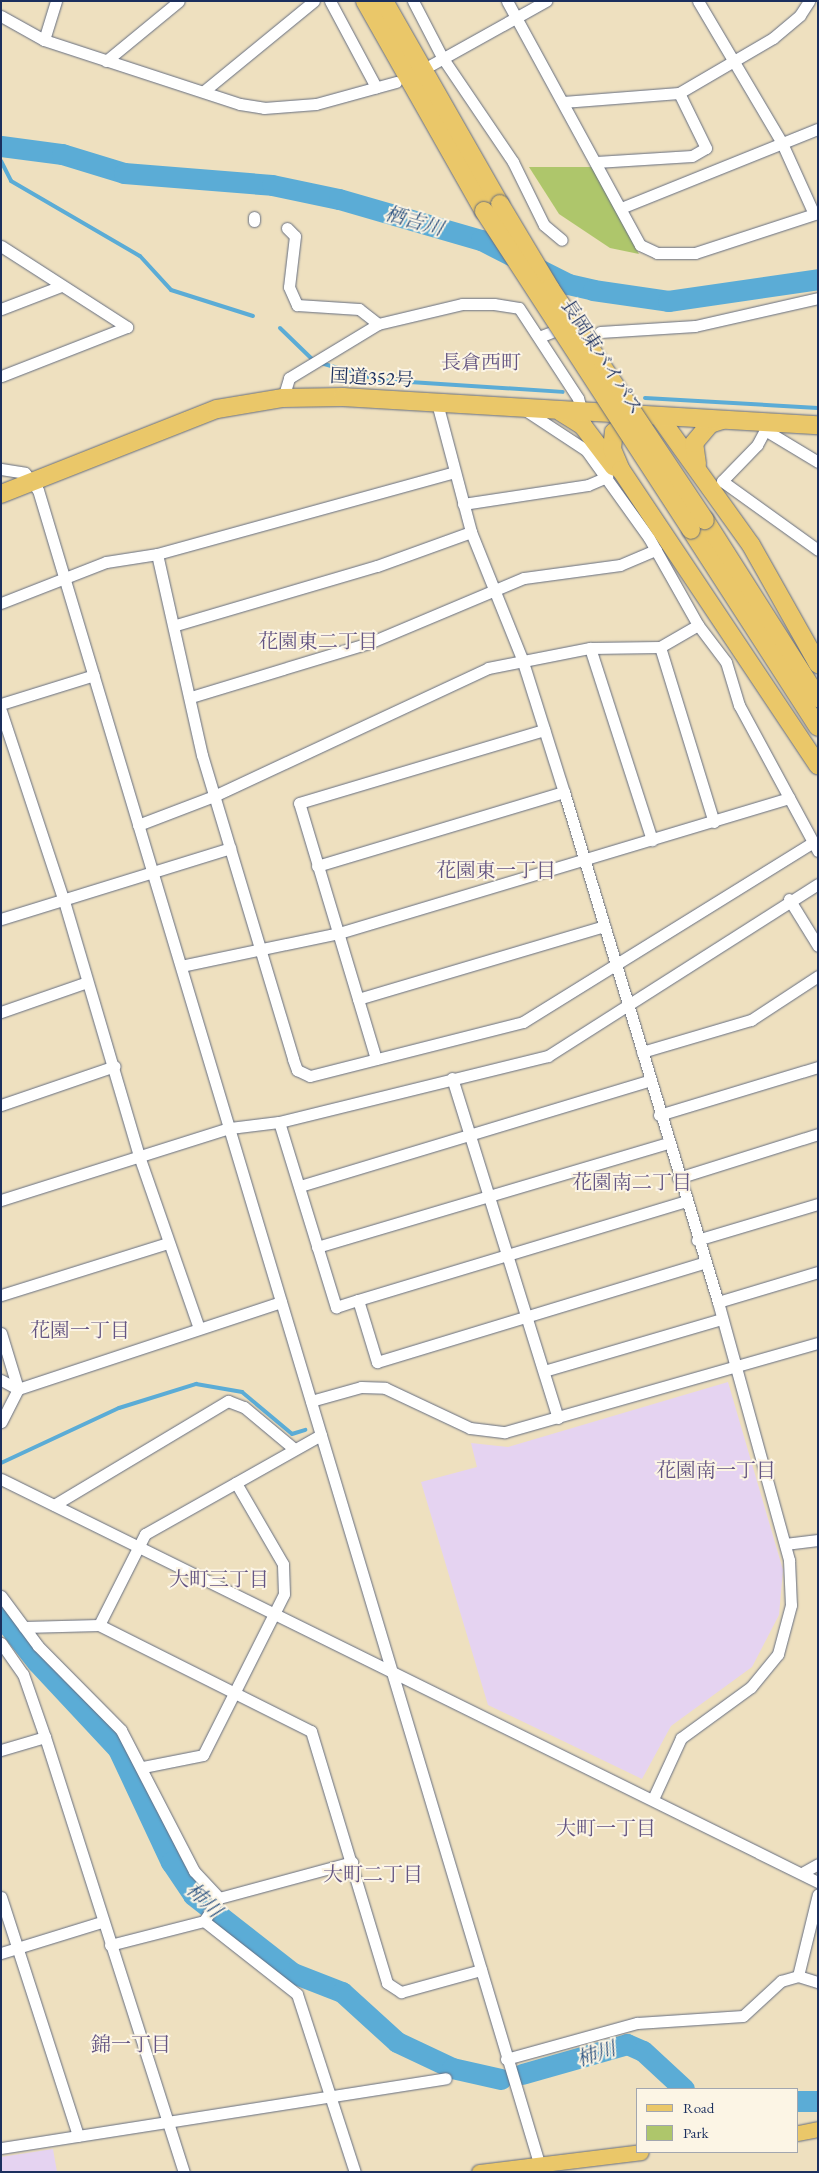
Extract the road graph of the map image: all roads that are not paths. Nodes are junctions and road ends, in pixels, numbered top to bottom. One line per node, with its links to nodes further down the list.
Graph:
1 (56, 1): 15 (street)
2 (179, 1): 12 (street)
3 (314, 1): 22 (street)
4 (330, 1): 21 (street)
5 (365, 1): 59 (highway, 長岡東バイパス, bridge)
6 (384, 1): 59 (highway, 長岡東バイパス, bridge)
7 (413, 1): 16 (street)
8 (507, 1): 14 (street)
9 (546, 1): 14 (street)
10 (698, 1): 18 (street)
11 (809, 1): 18 (street)
12 (163, 6): 17 (street)
13 (1, 16): 15 (street)
14 (516, 18): 16 (street); 24 (street)
15 (44, 40): 17 (street)
16 (442, 57): 19 (street); 30 (street)
17 (106, 61): 22 (street)
18 (734, 61): 23 (street); 26 (street)
19 (431, 64)
20 (396, 82): 21 (street)
21 (376, 87): 22 (street)
22 (204, 91)
23 (679, 93): 24 (street); 27 (street)
24 (563, 102): 27 (street)
25 (818, 129): 26 (street)
26 (782, 143): 28 (street); 28 (street)
27 (596, 162): 28 (street)
28 (621, 208)
29 (287, 228): 35 (street)
30 (562, 240)
31 (1, 246): 32 (street)
32 (61, 286): 34 (street); 39 (street)
33 (818, 298): 37 (street)
34 (1, 309)
35 (378, 324): 38 (street); 40 (street)
36 (552, 332): 38 (street)
37 (600, 332)
38 (539, 337): 44 (street)
39 (1, 376)
40 (283, 398): 41 (highway, 国道352号); 55 (highway, 国道352号)
41 (437, 403): 42 (highway, 国道352号); 52 (street)
42 (524, 409): 43 (highway, 国道352号); 54 (street)
43 (560, 412): 44 (highway, 国道352号); 58 (highway)
44 (582, 412): 45 (highway, 国道352号)
45 (641, 416): 46 (highway, 国道352号); 58 (highway)
46 (660, 418): 47 (highway, 国道352号); 53 (highway)
47 (724, 419): 49 (highway, 国道352号); 53 (highway)
48 (818, 425): 49 (highway, 国道352号)
49 (764, 426): 50 (street); 62 (street)
50 (818, 462)
51 (1, 469): 55 (street)
52 (454, 472): 57 (street); 63 (street)
53 (702, 474): 72 (highway)
54 (607, 477): 57 (street); 61 (street)
55 (34, 481): 56 (highway, 国道352号); 64 (street)
56 (1, 494)
57 (463, 504): 60 (street)
58 (650, 516): 80 (highway)
59 (698, 525): 75 (highway, 長岡東バイパス); 78 (highway, 長岡東バイパス)
60 (471, 532): 65 (street); 68 (street)
61 (656, 550): 65 (street); 67 (street)
62 (818, 550)
63 (157, 554): 64 (street); 68 (street)
64 (65, 578): 66 (street); 73 (street)
65 (494, 591): 71 (street); 74 (street)
66 (1, 603)
67 (698, 625): 69 (street); 83 (street)
68 (176, 626): 74 (street)
69 (660, 647): 70 (street); 84 (street)
70 (590, 648): 71 (street); 86 (street)
71 (522, 659): 79 (street); 82 (street)
72 (818, 664)
73 (94, 675): 76 (street); 85 (street)
74 (191, 697): 82 (street)
75 (818, 698)
76 (1, 704)
77 (1, 711): 94 (street)
78 (818, 727)
79 (544, 730): 81 (street); 90 (street)
80 (818, 765)
81 (564, 792): 89 (street); 90 (street)
82 (214, 796): 85 (street); 88 (street)
83 (789, 798): 84 (street); 87 (street)
84 (714, 822): 86 (street)
85 (138, 825): 91 (street)
86 (652, 840): 89 (street)
87 (815, 846): 101 (street)
88 (230, 848): 91 (street); 99 (street)
89 (584, 860): 96 (street); 97 (street)
90 (317, 866): 97 (street)
91 (153, 873): 94 (street); 100 (street)
92 (818, 884): 93 (street)
93 (790, 899): 98 (street); 105 (street)
94 (64, 901): 95 (street); 103 (street)
95 (1, 919)
96 (604, 926): 101 (street); 104 (street)
97 (338, 933): 99 (street); 104 (street)
98 (818, 946)
99 (261, 949): 100 (street); 108 (street)
100 (181, 966): 116 (street)
101 (616, 966): 105 (street); 108 (street)
102 (818, 976): 107 (street)
103 (87, 982): 106 (street); 109 (street)
104 (358, 999): 108 (street)
105 (628, 1003): 107 (street); 111 (street)
106 (1, 1012)
107 (642, 1052): 112 (street)
108 (376, 1059)
109 (115, 1066): 113 (street); 120 (street)
110 (818, 1067): 114 (street)
111 (452, 1078): 115 (street); 117 (street)
112 (650, 1080): 114 (street); 117 (street)
113 (1, 1105)
114 (659, 1115): 119 (street)
115 (279, 1122): 116 (street); 122 (street)
116 (230, 1128): 120 (street); 135 (street)
117 (470, 1134): 122 (street); 123 (street)
118 (818, 1134): 121 (street)
119 (667, 1143): 121 (street); 123 (street)
120 (139, 1156): 124 (street); 128 (street)
121 (678, 1178): 125 (street)
122 (300, 1186): 129 (street)
123 (489, 1194): 129 (street); 130 (street)
124 (1, 1200)
125 (685, 1201): 127 (street); 130 (street)
126 (818, 1204): 127 (street)
127 (697, 1240): 131 (street)
128 (168, 1243): 133 (street); 139 (street)
129 (317, 1247): 134 (street)
130 (508, 1254): 134 (street); 137 (street)
131 (703, 1263): 136 (street); 137 (street)
132 (818, 1272): 136 (street)
133 (1, 1295)
134 (358, 1300): 137 (street)
135 (281, 1302): 139 (street); 146 (street)
136 (718, 1302): 138 (street)
137 (528, 1316): 143 (street)
138 (722, 1319): 142 (street); 143 (street)
139 (199, 1328): 145 (street)
140 (1, 1333): 145 (street)
141 (818, 1343): 142 (street)
142 (737, 1368): 147 (street); 155 (street)
143 (544, 1371): 147 (street)
144 (1, 1380): 145 (street)
145 (18, 1389): 148 (street)
146 (312, 1401): 147 (street); 149 (street)
147 (558, 1418)
148 (1, 1422)
149 (321, 1435): 150 (street); 162 (street)
150 (293, 1448): 152 (street); 153 (street)
151 (1, 1479): 153 (street)
152 (236, 1483): 156 (street); 158 (street)
153 (54, 1505): 156 (street)
154 (818, 1540): 155 (street)
155 (785, 1544): 167 (street)
156 (138, 1547): 158 (street); 159 (street)
157 (1, 1596): 160 (street)
158 (272, 1613): 162 (street); 163 (street)
159 (99, 1625): 160 (street); 163 (street)
160 (24, 1627): 166 (street)
161 (1, 1643): 164 (street)
162 (392, 1670): 167 (street); 180 (street)
163 (235, 1692): 166 (street); 168 (street)
164 (45, 1737): 165 (street); 176 (street)
165 (1, 1750)
166 (144, 1768): 174 (street)
167 (653, 1799): 170 (street)
168 (352, 1862): 174 (street); 180 (street)
169 (818, 1864): 170 (street)
170 (802, 1874): 171 (street)
171 (818, 1882)
172 (818, 1894): 181 (street)
173 (1, 1897): 178 (street)
174 (218, 1900): 175 (street)
175 (205, 1917): 177 (street); 185 (street)
176 (102, 1922): 177 (street); 178 (street)
177 (110, 1945): 186 (street)
178 (18, 1949): 179 (street); 189 (street)
179 (1, 1953)
180 (481, 1970): 183 (street)
181 (798, 1976): 182 (street); 183 (street)
182 (818, 1982)
183 (506, 2059): 192 (street)
184 (446, 2078): 185 (street)
185 (331, 2097): 186 (street); 194 (street)
186 (168, 2122): 189 (street); 193 (street)
187 (818, 2129): 188 (main road)
188 (799, 2133)
189 (78, 2136): 190 (street)
190 (1, 2148)
191 (636, 2153): 192 (main road)
192 (540, 2167): 195 (main road)
193 (184, 2172)
194 (354, 2172)
195 (479, 2172)

